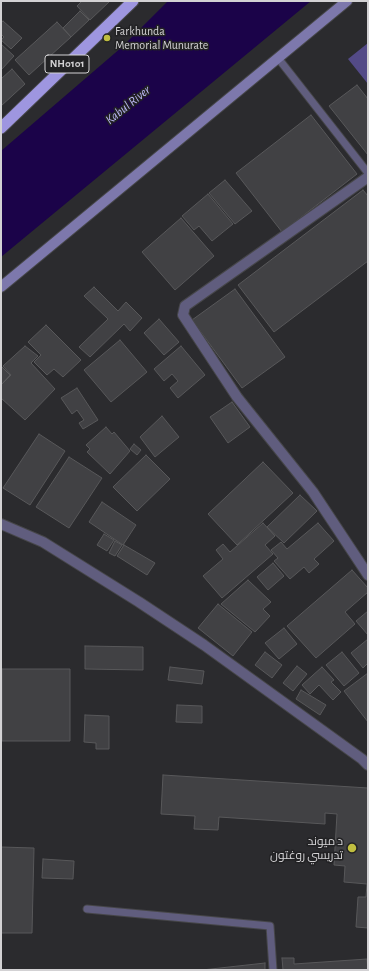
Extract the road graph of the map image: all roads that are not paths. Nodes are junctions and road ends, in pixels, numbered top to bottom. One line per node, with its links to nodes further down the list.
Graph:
1 (133, 1): 4 (highway, NH0101)
2 (347, 1): 3 (main road)
3 (278, 58): 5 (lane); 7 (main road)
4 (1, 128)
5 (368, 173)
6 (368, 177): 9 (street)
7 (1, 287)
8 (1, 524): 10 (street)
9 (368, 575)
10 (368, 765)
11 (87, 909): 12 (lane)
12 (273, 970)

